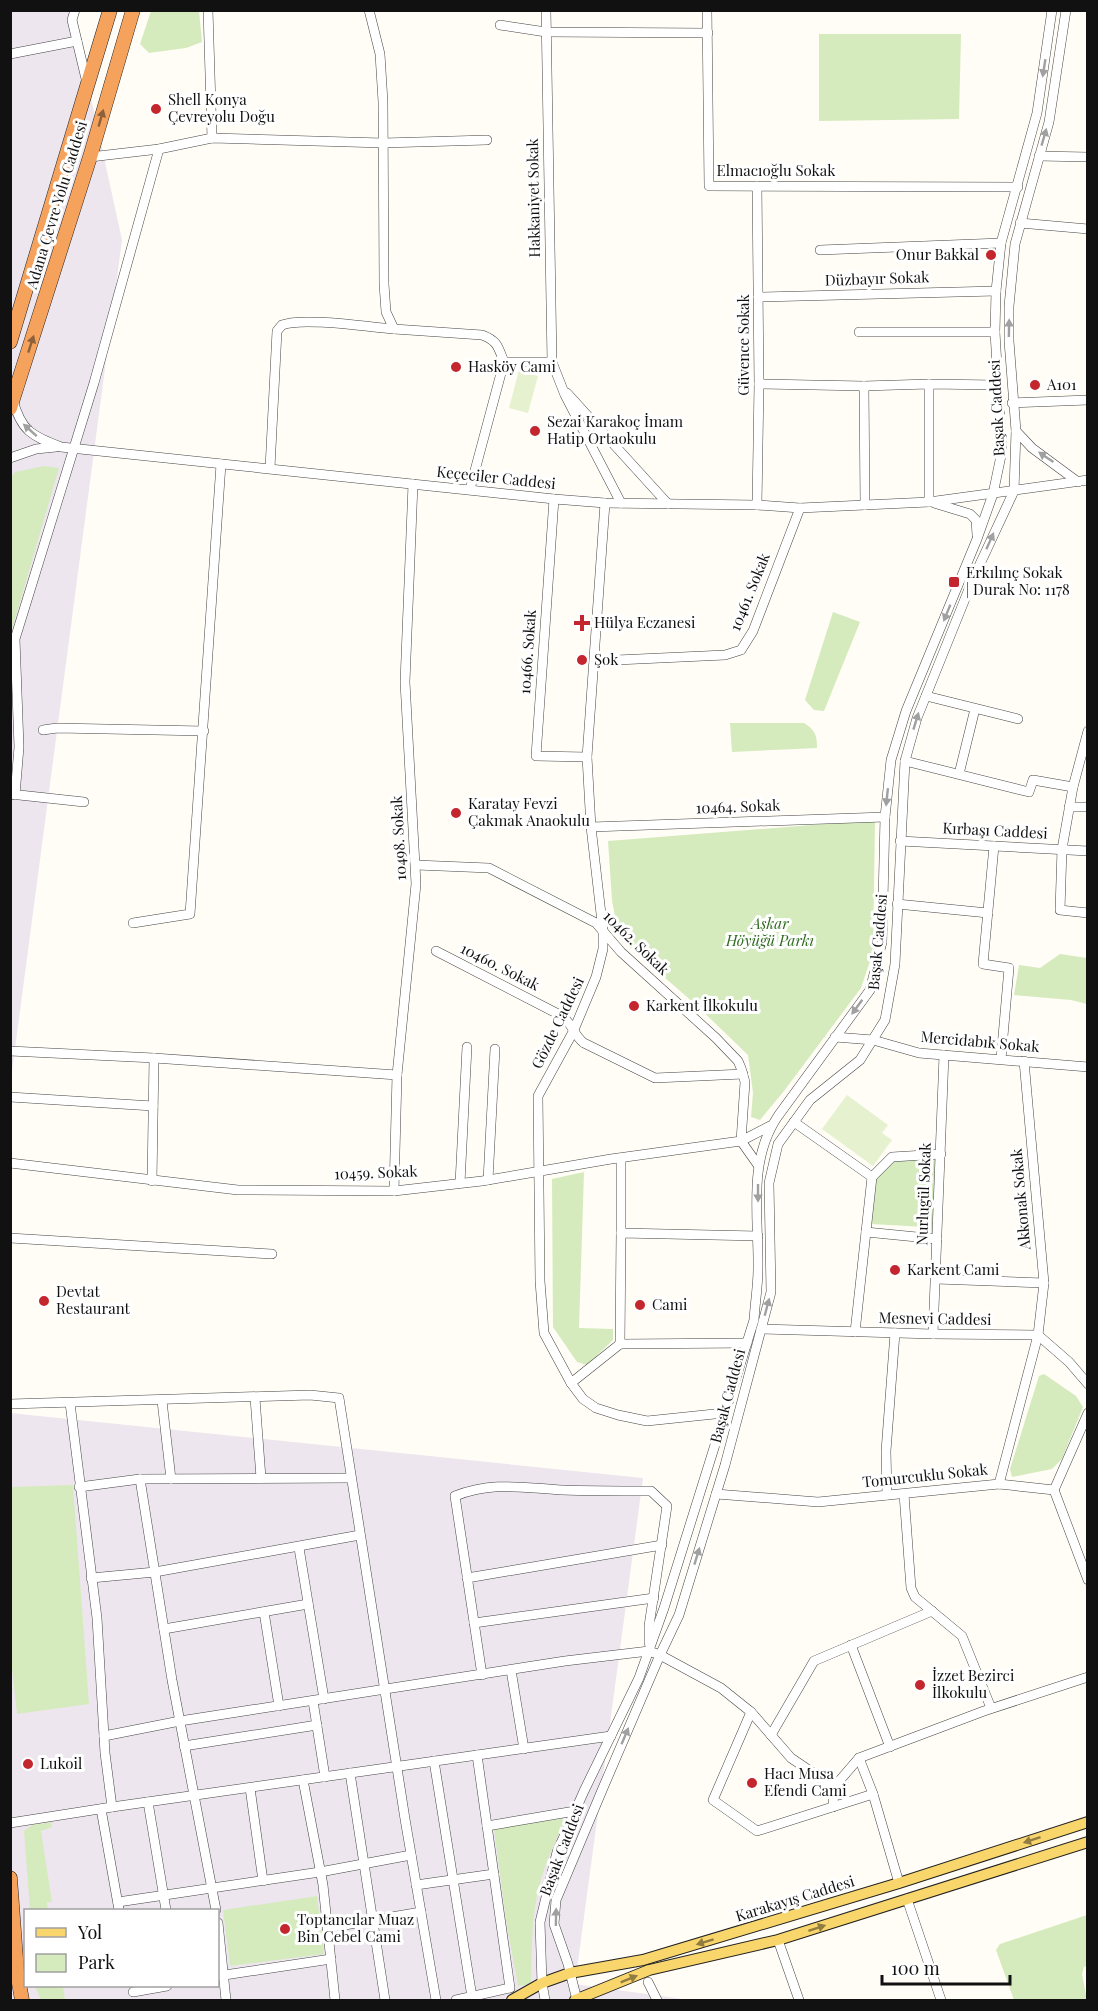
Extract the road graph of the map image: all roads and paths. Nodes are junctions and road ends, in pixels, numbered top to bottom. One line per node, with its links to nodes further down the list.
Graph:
1 (75, 10): 13 (street)
2 (111, 10): 15 (highway, Adana Çevre Yolu Caddesi)
3 (133, 10): 21 (highway, Adana Çevre Yolu Caddesi, one-way to 3)
4 (208, 10): 16 (street)
5 (369, 10): 18 (street)
6 (546, 10): 11 (street, Hakkaniyet Sokak)
7 (707, 10): 12 (street, Elmacıoğlu Sokak)
8 (1052, 10): 24 (street, Başak Caddesi, one-way to 24)
9 (1066, 10): 20 (street, Başak Caddesi, one-way to 9)
10 (500, 25): 11 (street)
11 (546, 32): 12 (street); 36 (street, Hakkaniyet Sokak)
12 (708, 33): 23 (street, Elmacıoğlu Sokak)
13 (77, 41): 14 (street); 15 (street)
14 (10, 54)
15 (87, 86): 34 (highway, Adana Çevre Yolu Caddesi)
16 (212, 138): 18 (street); 19 (street)
17 (487, 140): 18 (street)
18 (383, 143): 31 (street)
19 (159, 148): 21 (street); 47 (street)
20 (1039, 156): 22 (street); 25 (street, Başak Caddesi)
21 (90, 157): 44 (highway, Adana Çevre Yolu Caddesi, one-way to 21)
22 (1088, 157)
23 (757, 186): 24 (street, Elmacıoğlu Sokak); 30 (street, Güvence Sokak)
24 (1018, 187): 27 (street, Başak Caddesi)
25 (1020, 223): 26 (street); 43 (street, Başak Caddesi, one-way to 25)
26 (1088, 229)
27 (1001, 243): 28 (street); 29 (street, Başak Caddesi)
28 (820, 250)
29 (996, 291): 30 (street, Düzbayır Sokak); 33 (street, Başak Caddesi)
30 (758, 297): 38 (street, Güvence Sokak)
31 (394, 329): 35 (street); 50 (street)
32 (859, 332): 33 (street)
33 (995, 333): 40 (street, Başak Caddesi)
34 (10, 342)
35 (504, 362): 36 (street); 53 (street)
36 (552, 362): 37 (street, Hakkaniyet Sokak)
37 (559, 383): 59 (street, Hakkaniyet Sokak); 60 (street, Hakkaniyet Sokak)
38 (759, 384): 41 (street); 61 (street, Güvence Sokak)
39 (928, 384): 40 (street); 41 (street); 57 (street)
40 (997, 385): 55 (street, Başak Caddesi)
41 (864, 386): 62 (street)
42 (1088, 400): 43 (street)
43 (1012, 403): 45 (street, Başak Caddesi)
44 (12, 404): 46 (street, one-way to 44)
45 (1016, 431): 51 (street, one-way to 45); 54 (street, Başak Caddesi)
46 (61, 447): 47 (street, Keçeciler Caddesi); 48 (street)
47 (74, 449): 49 (street, Keçeciler Caddesi); 76 (street)
48 (10, 458)
49 (221, 464): 50 (street, Keçeciler Caddesi); 70 (street)
50 (270, 468): 52 (street, Keçeciler Caddesi)
51 (1083, 481): 54 (street)
52 (413, 484): 53 (street, Keçeciler Caddesi); 86 (street, 10498. Sokak)
53 (470, 489): 56 (street, Keçeciler Caddesi)
54 (1014, 491): 55 (street); 66 (street, Başak Caddesi, one-way to 54)
55 (993, 494): 57 (street); 64 (street, Başak Caddesi)
56 (554, 499): 58 (street, Keçeciler Caddesi); 72 (street, 10466. Sokak)
57 (929, 502): 62 (street, Keçeciler Caddesi); 64 (street)
58 (605, 503): 59 (street, Keçeciler Caddesi); 65 (street, Gözde Caddesi)
59 (621, 503): 60 (street, Keçeciler Caddesi)
60 (668, 504): 61 (street, Keçeciler Caddesi)
61 (757, 505): 63 (street, Keçeciler Caddesi)
62 (865, 505): 63 (street, Keçeciler Caddesi)
63 (800, 508): 65 (street, 10461. Sokak)
64 (978, 539): 80 (street, Başak Caddesi, one-way to 80)
65 (595, 661): 72 (street, Gözde Caddesi)
66 (926, 696): 67 (street); 73 (street, Başak Caddesi, one-way to 66)
67 (975, 709): 68 (street); 74 (street)
68 (1018, 719)
69 (43, 730): 70 (street)
70 (204, 731): 90 (street)
71 (1088, 731): 75 (street)
72 (587, 757): 81 (street, Gözde Caddesi)
73 (905, 761): 74 (street); 82 (street, Başak Caddesi)
74 (959, 774): 75 (street)
75 (1072, 787): 78 (street)
76 (13, 794): 77 (street)
77 (84, 802)
78 (1069, 807): 79 (street); 84 (street)
79 (1088, 807)
80 (885, 817): 81 (street, 10464. Sokak); 94 (street, Başak Caddesi, one-way to 94)
81 (591, 827): 91 (street, Gözde Caddesi)
82 (900, 841): 83 (street, Kırbaşı Caddesi); 87 (street, Başak Caddesi)
83 (994, 846): 84 (street, Kırbaşı Caddesi); 88 (street)
84 (1062, 849): 85 (street, Kırbaşı Caddesi); 89 (street)
85 (1088, 851)
86 (416, 865): 91 (street, 10462. Sokak); 105 (street, 10498. Sokak)
87 (897, 904): 88 (street); 95 (street, Başak Caddesi)
88 (988, 913): 101 (street)
89 (1088, 913)
90 (133, 924)
91 (603, 931): 93 (street, Gözde Caddesi); 104 (street, 10462. Sokak)
92 (436, 951): 93 (street, 10460. Sokak)
93 (573, 1032): 104 (street, 10460. Sokak); 115 (street, Gözde Caddesi)
94 (836, 1037): 95 (street, Mercidabık Sokak); 109 (street, Başak Caddesi)
95 (873, 1040): 99 (street, Mercidabık Sokak); 108 (street, Başak Caddesi)
96 (466, 1047): 119 (street)
97 (495, 1049): 118 (street)
98 (10, 1051): 100 (street)
99 (944, 1054): 101 (street, Mercidabık Sokak); 111 (street, Nurlugül Sokak)
100 (154, 1058): 105 (street); 107 (street)
101 (1001, 1059): 102 (street, Mercidabık Sokak)
102 (1024, 1061): 103 (street, Mercidabık Sokak); 128 (street, Akkonak Sokak)
103 (1088, 1067)
104 (743, 1074): 110 (street, 10462. Sokak)
105 (397, 1075): 120 (street, 10498. Sokak)
106 (10, 1097): 107 (street)
107 (153, 1106): 117 (street)
108 (794, 1122): 116 (street); 129 (street, Başak Caddesi, one-way to 108)
109 (771, 1126): 110 (street, 10459. Sokak); 114 (street, Başak Caddesi)
110 (741, 1141): 112 (street, 10459. Sokak); 114 (street)
111 (941, 1154): 116 (street); 125 (street, Nurlugül Sokak)
112 (621, 1158): 115 (street, 10459. Sokak); 122 (street)
113 (10, 1163): 117 (street, 10459. Sokak)
114 (758, 1165): 123 (street, Başak Caddesi, one-way to 123)
115 (538, 1172): 118 (street, 10459. Sokak); 136 (street, Gözde Caddesi)
116 (872, 1177): 121 (street)
117 (152, 1180): 120 (street, 10459. Sokak)
118 (488, 1180): 119 (street, 10459. Sokak)
119 (460, 1182): 120 (street, 10459. Sokak)
120 (394, 1191)
121 (866, 1232): 125 (street); 130 (street)
122 (621, 1233): 123 (street); 135 (street)
123 (758, 1236): 134 (street, Başak Caddesi)
124 (10, 1238): 126 (street)
125 (937, 1239): 127 (street, Nurlugül Sokak)
126 (272, 1254)
127 (936, 1279): 128 (street); 132 (street, Nurlugül Sokak)
128 (1044, 1283): 133 (street, Akkonak Sokak)
129 (761, 1329): 130 (street, Mesnevi Caddesi); 151 (street, Başak Caddesi)
130 (855, 1332): 131 (street, Mesnevi Caddesi)
131 (895, 1333): 132 (street, Mesnevi Caddesi); 153 (street)
132 (933, 1335): 133 (street, Mesnevi Caddesi)
133 (1038, 1335): 137 (street); 148 (street, Akkonak Sokak)
134 (747, 1343): 135 (street); 142 (street, Başak Caddesi)
135 (620, 1344): 136 (street)
136 (571, 1383): 142 (street, Gözde Caddesi)
137 (1088, 1384)
138 (255, 1398): 139 (street); 144 (street); 145 (street)
139 (162, 1401): 140 (street); 147 (street)
140 (70, 1403): 141 (street); 149 (street)
141 (10, 1404)
142 (724, 1413): 168 (street, Başak Caddesi)
143 (1088, 1413): 150 (street)
144 (261, 1478): 145 (street); 147 (street)
145 (350, 1478): 154 (street)
146 (140, 1479): 147 (street); 149 (street); 157 (street)
147 (171, 1479)
148 (999, 1484): 150 (street, Tomurcuklu Sokak); 152 (street, Tomurcuklu Sokak)
149 (79, 1487): 158 (street)
150 (1054, 1490): 160 (street)
151 (716, 1494): 153 (street, Tomurcuklu Sokak); 169 (street, Başak Caddesi, one-way to 151)
152 (904, 1494): 153 (street, Tomurcuklu Sokak); 163 (street)
153 (887, 1495)
154 (360, 1535): 156 (street); 173 (street)
155 (662, 1545): 159 (street); 159 (street); 161 (street)
156 (299, 1548): 157 (street); 162 (street)
157 (155, 1572): 158 (street); 166 (street)
158 (92, 1578): 182 (street)
159 (468, 1578): 165 (street)
160 (1088, 1580)
161 (654, 1598): 165 (street); 168 (street)
162 (308, 1604): 164 (street); 174 (street)
163 (932, 1611): 167 (street); 177 (street)
164 (264, 1612): 166 (street); 176 (street)
165 (474, 1623): 171 (street)
166 (164, 1629): 179 (street)
167 (850, 1646): 181 (street); 185 (street)
168 (649, 1651): 169 (street); 170 (street); 183 (street, Başak Caddesi)
169 (660, 1655): 178 (street); 228 (street, Başak Caddesi, one-way to 169)
170 (511, 1670): 171 (street); 186 (street)
171 (482, 1675): 173 (street)
172 (1088, 1677): 177 (street)
173 (385, 1690): 174 (street); 190 (street)
174 (324, 1699): 175 (street)
175 (313, 1701): 176 (street); 180 (street)
176 (279, 1706): 179 (street)
177 (991, 1708): 185 (street)
178 (751, 1712): 181 (street); 200 (street)
179 (180, 1721): 182 (street); 184 (street)
180 (317, 1725): 184 (street); 192 (street)
181 (771, 1735): 194 (street)
182 (104, 1736): 199 (street)
183 (611, 1736): 186 (street); 202 (street, Başak Caddesi)
184 (184, 1746): 197 (street)
185 (890, 1747): 188 (street)
186 (524, 1749): 187 (street)
187 (477, 1755): 189 (street); 205 (street)
188 (859, 1758): 194 (street); 196 (street)
189 (434, 1761): 190 (street); 212 (street)
190 (397, 1767): 191 (street); 207 (street)
191 (350, 1773): 192 (street); 208 (street)
192 (325, 1777): 193 (street)
193 (303, 1780): 195 (street); 209 (street)
194 (834, 1787): 200 (street)
195 (250, 1788): 197 (street); 213 (street)
196 (873, 1794): 200 (street); 214 (street)
197 (193, 1796): 198 (street); 216 (street)
198 (148, 1802): 199 (street); 217 (street)
199 (112, 1807): 201 (street)
200 (833, 1807)
201 (101, 1809): 204 (street); 219 (street)
202 (575, 1811): 205 (street); 231 (street, Başak Caddesi)
203 (1088, 1822): 214 (main road, Karakayış Caddesi, one-way to 214)
204 (10, 1823)
205 (487, 1826): 210 (street)
206 (1088, 1842): 218 (main road)
207 (411, 1855): 208 (street); 215 (street)
208 (366, 1864): 209 (street); 223 (street)
209 (320, 1872): 213 (street); 224 (street)
210 (494, 1874): 212 (street); 234 (street)
211 (10, 1878): 236 (highway)
212 (452, 1880): 215 (street); 234 (street)
213 (263, 1881): 216 (street)
214 (899, 1882): 228 (main road, Karakayış Caddesi, one-way to 228)
215 (416, 1885): 222 (street)
216 (211, 1889): 217 (street); 221 (street)
217 (163, 1897): 219 (street); 220 (street)
218 (907, 1899): 225 (main road, one-way to 218); 246 (street)
219 (118, 1906)
220 (166, 1909)
221 (216, 1909)
222 (421, 1912): 223 (street); 240 (street)
223 (374, 1921): 224 (street); 239 (street)
224 (327, 1928): 227 (street)
225 (778, 1940): 235 (main road, one-way to 225); 245 (street)
226 (219, 1947): 229 (street)
227 (331, 1959): 229 (street); 238 (street)
228 (570, 1973): 231 (main road, Karakayış Caddesi); 235 (street, Başak Caddesi)
229 (220, 1976): 237 (street)
230 (648, 1982): 244 (street)
231 (542, 1983): 242 (main road, Karakayış Caddesi); 243 (street, Başak Caddesi)
232 (162, 1987): 233 (street)
233 (133, 1993)
234 (472, 1997): 241 (street)
235 (576, 2000)
236 (22, 2001)
237 (226, 2001)
238 (335, 2001)
239 (385, 2001)
240 (436, 2001)
241 (456, 2001)
242 (512, 2001)
243 (545, 2001)
244 (657, 2001)
245 (799, 2001)
246 (941, 2001)

